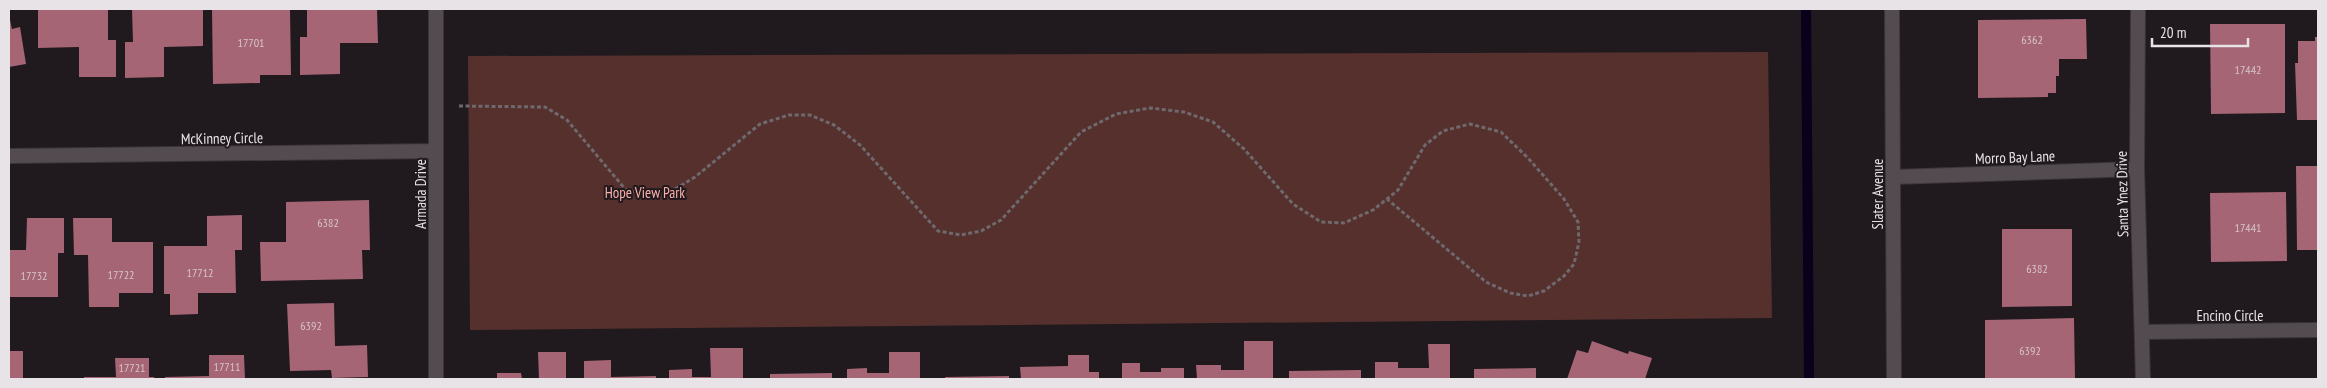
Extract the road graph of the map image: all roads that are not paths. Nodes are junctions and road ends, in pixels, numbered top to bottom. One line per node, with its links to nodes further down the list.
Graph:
1 (436, 9): 4 (street, Armada Drive)
2 (1892, 9): 7 (street, Slater Avenue)
3 (2138, 9): 6 (street, Santa Ynez Drive)
4 (436, 151): 5 (street, McKinney Circle); 10 (street, Armada Drive)
5 (9, 156)
6 (2137, 169): 7 (street, Morro Bay Lane); 9 (street, Santa Ynez Drive)
7 (1893, 177): 11 (street, Slater Avenue)
8 (2318, 330): 9 (street, Encino Circle)
9 (2142, 332): 12 (street, Santa Ynez Drive)
10 (436, 379)
11 (1894, 379)
12 (2143, 379)

